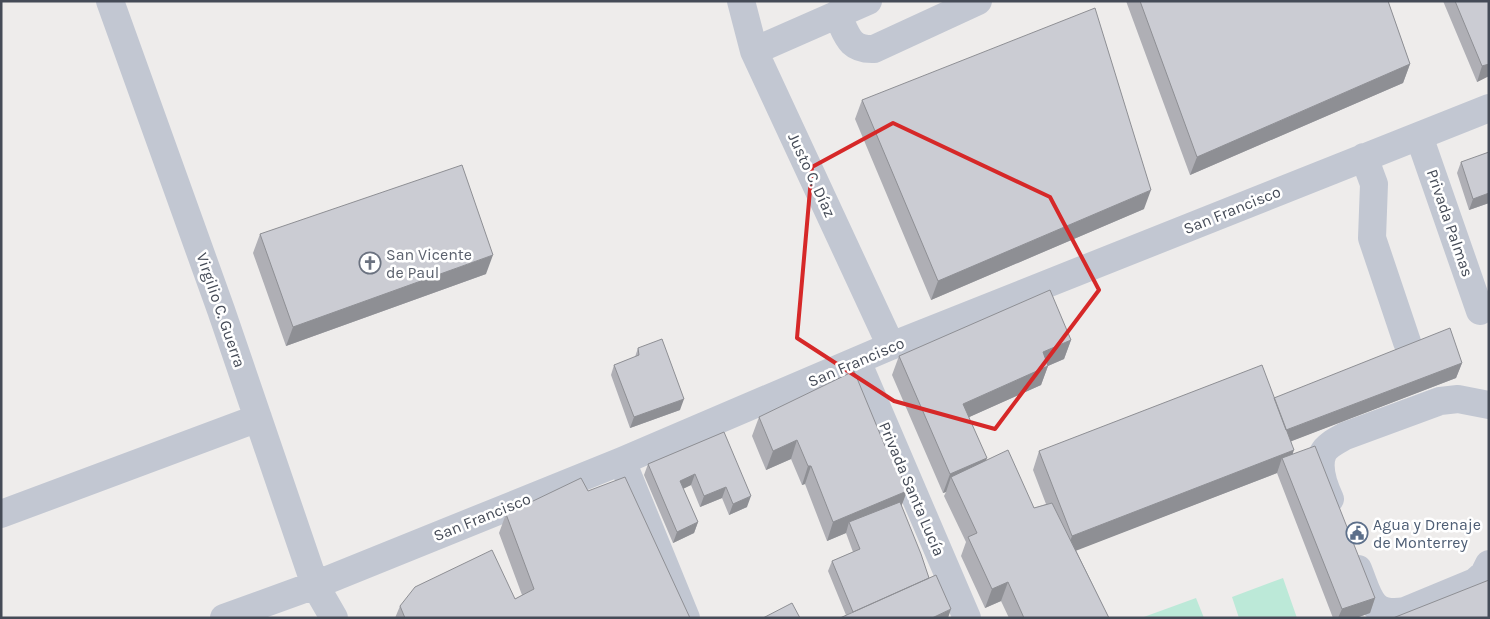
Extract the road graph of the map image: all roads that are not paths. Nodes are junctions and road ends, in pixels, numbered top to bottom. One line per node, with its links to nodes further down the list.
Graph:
1 (110, 1): 15 (street, Virgilio C. Guerra)
2 (742, 1): 6 (street, Justo C. Díaz)
3 (868, 1): 5 (street)
4 (978, 1): 5 (street)
5 (837, 14): 6 (street)
6 (754, 51): 12 (street, Justo C. Díaz)
7 (1489, 108): 8 (street, San Francisco)
8 (1420, 136): 9 (street, San Francisco); 10 (street, Privada Palmas)
9 (1364, 158): 11 (street); 12 (street, San Francisco)
10 (1480, 311)
11 (1407, 342)
12 (892, 346): 13 (street, San Francisco)
13 (857, 361): 16 (street, San Francisco); 23 (street, Privada Santa Lucía)
14 (1489, 404): 18 (street)
15 (258, 418): 17 (street); 19 (street, Virgilio C. Guerra)
16 (622, 461): 19 (street, San Francisco); 22 (street)
17 (1, 514)
18 (1489, 564)
19 (315, 585): 20 (street, San Francisco); 21 (street, Virgilio C. Guerra)
20 (224, 618)
21 (334, 618)
22 (686, 618)
23 (967, 618)

